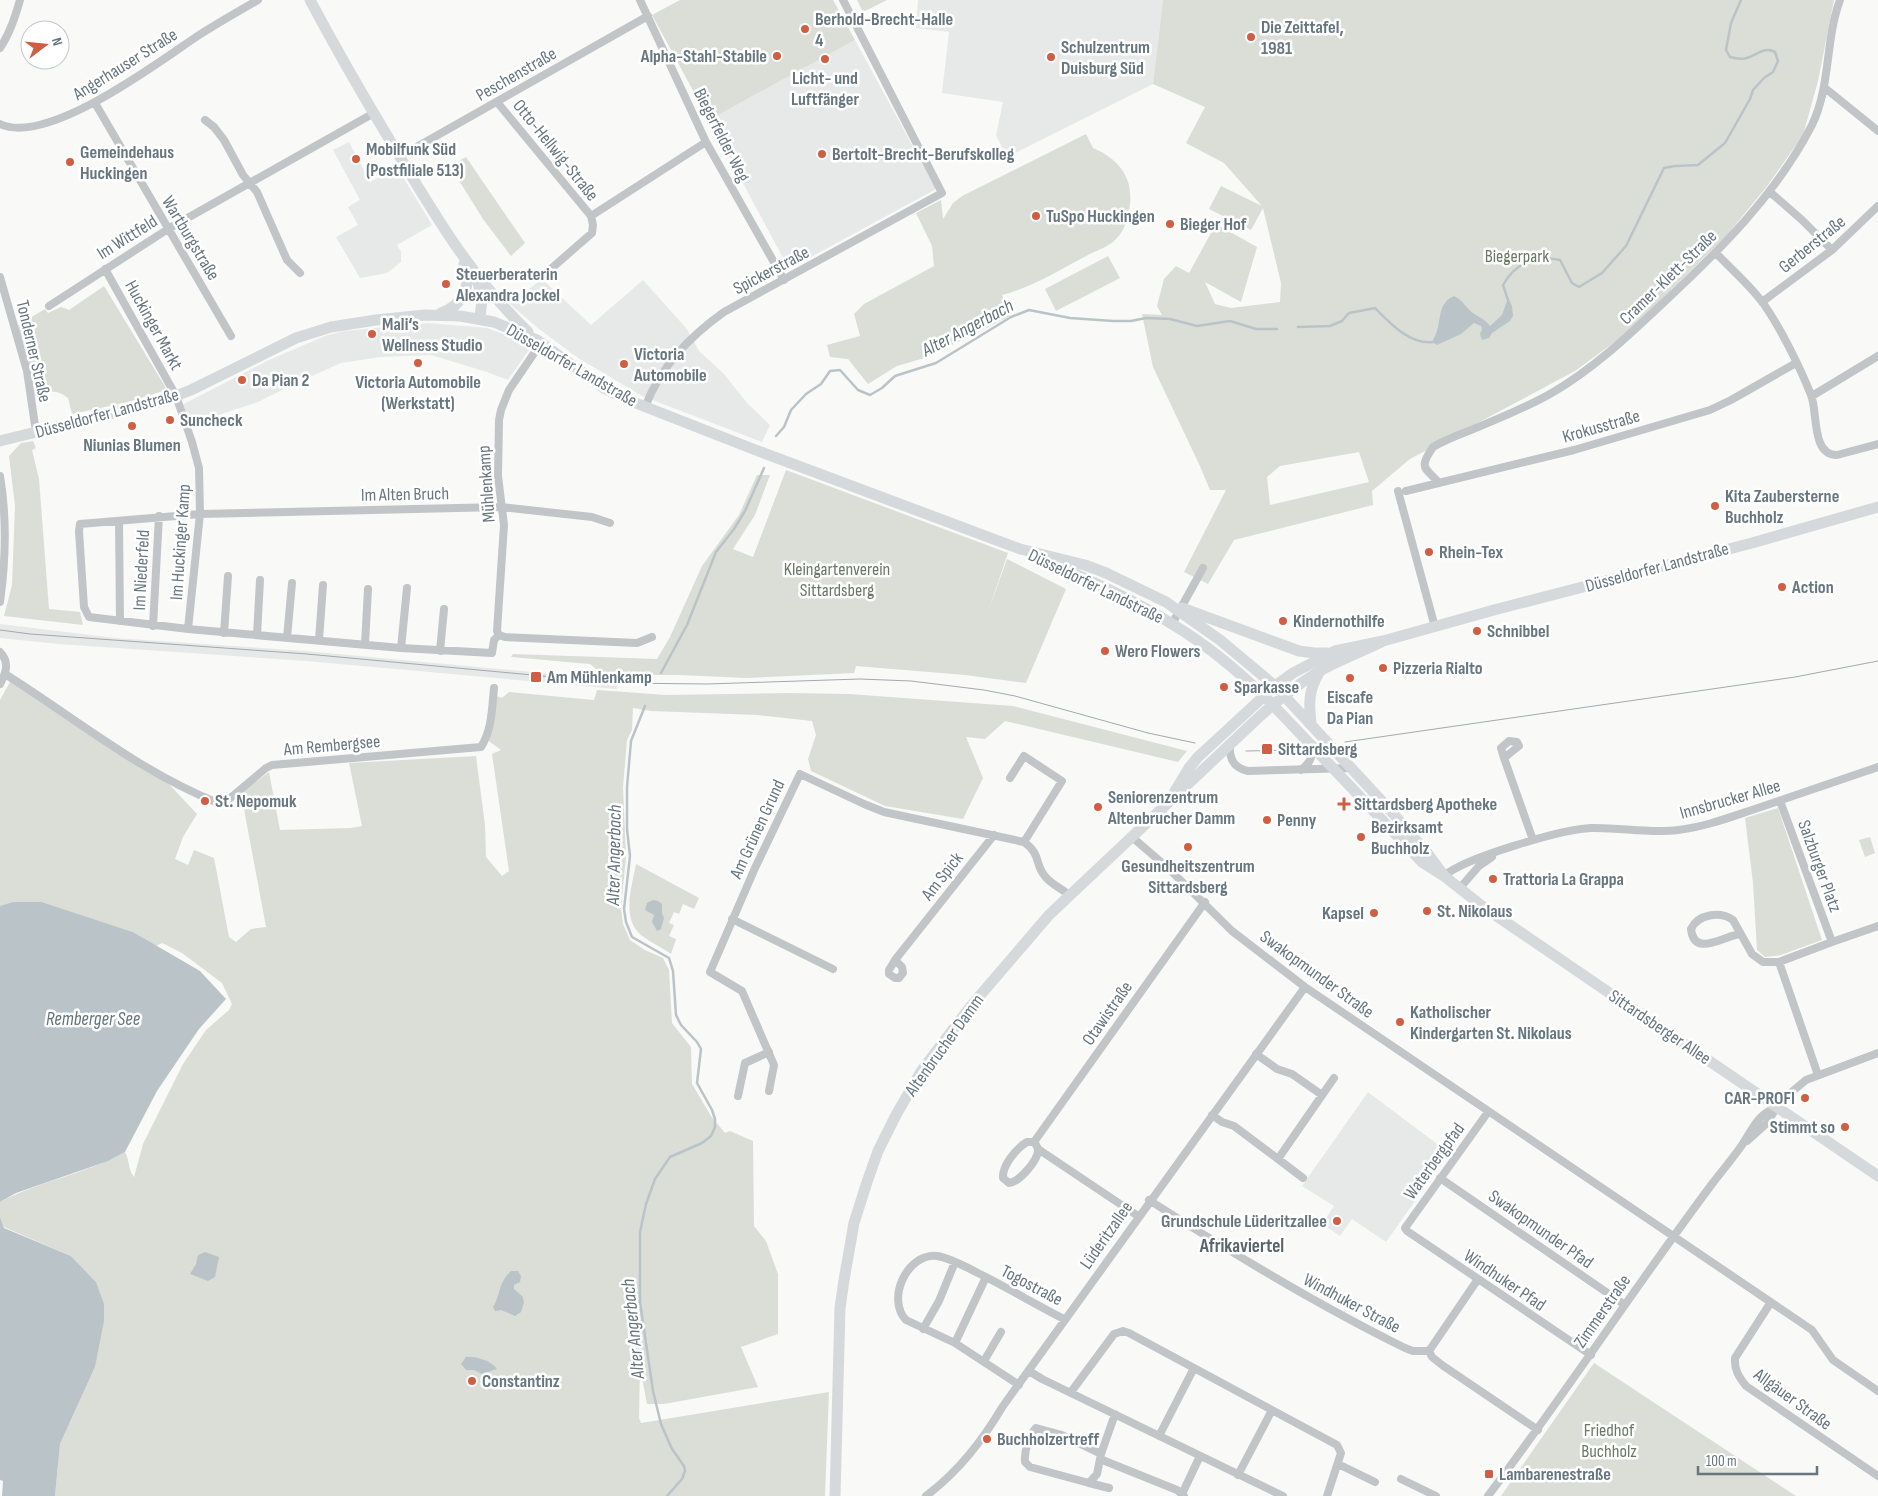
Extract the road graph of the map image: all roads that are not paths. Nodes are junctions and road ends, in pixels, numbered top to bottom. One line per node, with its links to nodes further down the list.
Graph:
1 (20, 0): 8 (street)
2 (258, 0): 11 (street, Angerhauser Straße)
3 (310, 0): 12 (main road)
4 (640, 0): 7 (street, Biegerfelder Weg)
5 (843, 0): 31 (street, Spickerstraße)
6 (1840, 0): 9 (street, Cramer-Klett-Straße)
7 (648, 16): 10 (street, Peschenstraße); 16 (street, Biegerfelder Weg)
8 (0, 48)
9 (1825, 88): 15 (street); 19 (street, Cramer-Klett-Straße)
10 (497, 102): 17 (street, Peschenstraße); 21 (street, Otto-Hellwig-Straße)
11 (95, 103): 14 (street, Angerhauser Straße); 22 (street, Wartburgstraße)
12 (374, 113): 17 (main road); 18 (street, Im Wittfeld)
13 (205, 120): 18 (street)
14 (0, 124)
15 (1878, 132)
16 (706, 142): 21 (street, Otto-Hellwig-Straße); 31 (street, Biegerfelder Weg)
17 (399, 157): 24 (main road)
18 (250, 182): 22 (street, Im Wittfeld); 27 (street)
19 (1770, 192): 23 (street); 25 (street, Cramer-Klett-Straße)
20 (1878, 206): 23 (street, Gerberstraße)
21 (591, 216): 28 (street, Otto-Hellwig-Straße)
22 (168, 229): 26 (street, Im Wittfeld); 36 (street, Wartburgstraße)
23 (1832, 250): 32 (street, Gerberstraße)
24 (458, 251): 29 (main road); 34 (main road)
25 (1716, 253): 32 (street); 47 (street, Cramer-Klett-Straße)
26 (106, 268): 33 (street, Im Wittfeld); 40 (street, Huckinger Markt)
27 (300, 273)
28 (545, 274)
29 (476, 275): 35 (main road); 37 (main road)
30 (0, 277): 43 (street, Tonderner Straße)
31 (784, 280): 42 (street, Spickerstraße)
32 (1762, 302): 39 (street)
33 (49, 306)
34 (436, 315): 35 (main road, Düsseldorfer Landstraße); 40 (main road, Düsseldorfer Landstraße)
35 (480, 318): 37 (main road, Düsseldorfer Landstraße)
36 (231, 336)
37 (539, 342): 42 (main road, Düsseldorfer Landstraße); 48 (street, Mühlenkamp)
38 (1878, 356): 41 (street)
39 (1796, 363): 41 (street); 47 (street, Krokusstraße)
40 (176, 396): 43 (main road, Düsseldorfer Landstraße); 50 (street, Im Huckinger Kamp)
41 (1812, 396): 45 (street)
42 (645, 407): 55 (main road, Düsseldorfer Landstraße)
43 (36, 432): 44 (main road, Düsseldorfer Landstraße)
44 (0, 440)
45 (1878, 444)
46 (0, 476): 54 (street)
47 (1439, 483): 69 (street, Krokusstraße)
48 (501, 507): 50 (street, Im Alten Bruch); 53 (street, Im Alten Bruch); 73 (street, Mühlenkamp)
49 (1878, 507): 69 (main road, Düsseldorfer Landstraße)
50 (200, 514): 51 (street, Im Niederfeld); 70 (street, Im Huckinger Kamp)
51 (159, 516): 52 (street, Im Niederfeld); 68 (street, Im Niederfeld)
52 (118, 521): 66 (street, Im Niederfeld); 66 (street, Im Niederfeld)
53 (610, 523)
54 (3, 543): 63 (street)
55 (1020, 549): 65 (main road, Düsseldorfer Landstraße); 67 (main road, Düsseldorfer Landstraße)
56 (1203, 568): 65 (street, Düsseldorfer Landstraße)
57 (228, 576): 71 (street)
58 (260, 580): 72 (street)
59 (292, 583): 75 (street)
60 (323, 585): 76 (street)
61 (407, 588): 79 (street)
62 (368, 589): 78 (street)
63 (0, 602)
64 (444, 609): 80 (street)
65 (1180, 609): 67 (street, Düsseldorfer Landstraße); 82 (main road); 86 (main road, Düsseldorfer Landstraße)
66 (120, 621): 68 (street, Im Niederfeld)
67 (1172, 624): 89 (main road, Düsseldorfer Landstraße)
68 (153, 626): 70 (street, Im Niederfeld)
69 (1435, 627): 77 (main road, Düsseldorfer Landstraße)
70 (188, 629): 71 (street)
71 (224, 633): 72 (street)
72 (257, 635): 75 (street)
73 (499, 635): 74 (street); 80 (street)
74 (652, 637)
75 (287, 638): 76 (street)
76 (319, 640): 78 (street)
77 (1383, 641): 82 (main road, Düsseldorfer Landstraße); 83 (main road, Düsseldorfer Landstraße)
78 (365, 644): 79 (street)
79 (401, 648): 80 (street)
80 (440, 651)
81 (0, 652): 84 (street)
82 (1335, 652): 86 (main road, Düsseldorfer Landstraße)
83 (1320, 671): 88 (main road, Düsseldorfer Landstraße); 91 (main road)
84 (6, 674): 85 (street); 87 (street, Am Rembergsee)
85 (0, 684)
86 (1275, 686): 88 (main road, Düsseldorfer Landstraße); 89 (main road, Düsseldorfer Landstraße)
87 (494, 688)
88 (1284, 695): 90 (main road, Altenbrucher Damm); 91 (main road, Sittardsberger Allee)
89 (1264, 696): 90 (main road, Düsseldorfer Landstraße); 101 (main road, Altenbrucher Damm)
90 (1273, 705): 92 (main road, Sittardsberger Allee); 93 (main road, Altenbrucher Damm)
91 (1311, 724): 97 (main road, Sittardsberger Allee)
92 (1312, 744): 96 (main road, Sittardsberger Allee); 98 (street)
93 (1230, 745): 98 (street); 101 (main road, Altenbrucher Damm)
94 (1504, 758): 104 (street)
95 (1878, 767): 100 (street, Innsbrucker Allee)
96 (1334, 768): 97 (street); 98 (street); 107 (main road, Sittardsberger Allee)
97 (1352, 768): 107 (main road, Sittardsberger Allee)
98 (1302, 770)
99 (1010, 778): 105 (street)
100 (1780, 801): 104 (street, Innsbrucker Allee); 114 (street, Salzburger Platz)
101 (1164, 807): 103 (main road, Altenbrucher Damm)
102 (994, 835): 105 (street); 111 (street, Am Grünen Grund); 115 (street, Am Spick)
103 (1132, 837): 109 (main road, Altenbrucher Damm); 110 (street, Swakopmunder Straße)
104 (1533, 840): 106 (street, Innsbrucker Allee)
105 (1024, 842): 109 (street)
106 (1500, 851): 107 (street, Innsbrucker Allee); 108 (street, Innsbrucker Allee)
107 (1444, 876): 108 (main road, Sittardsberger Allee)
108 (1459, 889): 127 (main road, Sittardsberger Allee)
109 (1069, 895): 171 (main road, Altenbrucher Damm)
110 (1205, 902): 118 (street, Swakopmunder Straße); 130 (street, Otawistraße)
111 (732, 919): 117 (street); 119 (street, Am Grünen Grund)
112 (1878, 926): 114 (street)
113 (1740, 934): 113 (street); 116 (street)
114 (1832, 942): 116 (street)
115 (895, 960)
116 (1779, 962): 122 (street)
117 (833, 969)
118 (1305, 986): 121 (street, Lüderitzallee); 128 (street, Swakopmunder Straße)
119 (769, 1052): 124 (street, Am Grünen Grund); 126 (street)
120 (1878, 1053): 122 (street, Zimmerstraße)
121 (1256, 1054): 125 (street); 129 (street, Lüderitzallee)
122 (1818, 1075): 127 (street, Zimmerstraße)
123 (1334, 1078): 125 (street)
124 (769, 1091)
125 (1322, 1095): 131 (street)
126 (738, 1096)
127 (1777, 1107): 132 (main road, Sittardsberger Allee); 138 (street, Zimmerstraße)
128 (1488, 1112): 134 (street, Waterbergpfad); 138 (street, Swakopmunder Straße)
129 (1212, 1114): 131 (street); 135 (street, Lüderitzallee)
130 (1036, 1145): 130 (street); 136 (street)
131 (1278, 1159): 133 (street)
132 (1878, 1176)
133 (1303, 1178)
134 (1440, 1178): 137 (street, Waterbergpfad); 143 (street, Swakopmunder Pfad)
135 (1150, 1200): 136 (street, Lüderitzallee); 148 (street, Windhuker Straße)
136 (1138, 1216): 144 (street, Lüderitzallee)
137 (1405, 1228): 141 (street, Windhuker Pfad)
138 (1674, 1235): 142 (street); 143 (street, Zimmerstraße)
139 (955, 1262): 140 (street, Togostraße); 145 (street); 145 (street, Togostraße)
140 (986, 1277): 144 (street, Togostraße); 147 (street, Togostraße)
141 (1478, 1280): 148 (street); 149 (street, Windhuker Pfad)
142 (1772, 1302): 154 (street); 164 (street, Allgäuer Straße)
143 (1625, 1305): 149 (street, Zimmerstraße)
144 (1064, 1320): 152 (street, Lüderitzallee)
145 (924, 1329): 147 (street, Togostraße)
146 (1001, 1332): 150 (street)
147 (955, 1343): 150 (street, Togostraße)
148 (1429, 1351): 158 (street)
149 (1591, 1355): 158 (street, Zimmerstraße)
150 (984, 1361): 153 (street, Togostraße)
151 (1194, 1368): 155 (street); 156 (street); 159 (street)
152 (1029, 1371): 153 (street, Lüderitzallee); 155 (street)
153 (1018, 1385): 172 (street, Lüderitzallee)
154 (1878, 1391)
155 (1071, 1392): 157 (street)
156 (1272, 1410): 162 (street); 163 (street)
157 (1115, 1414): 159 (street); 161 (street)
158 (1538, 1430): 176 (street, Zimmerstraße)
159 (1160, 1436): 160 (street)
160 (1200, 1456): 163 (street); 170 (street)
161 (1100, 1457): 167 (street); 167 (street); 170 (street)
162 (1338, 1464): 166 (street); 174 (street)
163 (1238, 1475): 173 (street)
164 (1878, 1476)
165 (1401, 1479): 169 (street)
166 (1375, 1482)
167 (1089, 1483): 168 (street)
168 (1109, 1488)
169 (1418, 1492): 175 (street)
170 (1183, 1495)
171 (835, 1496)
172 (926, 1496)
173 (1283, 1496)
174 (1327, 1496)
175 (1436, 1496)
176 (1488, 1496)

